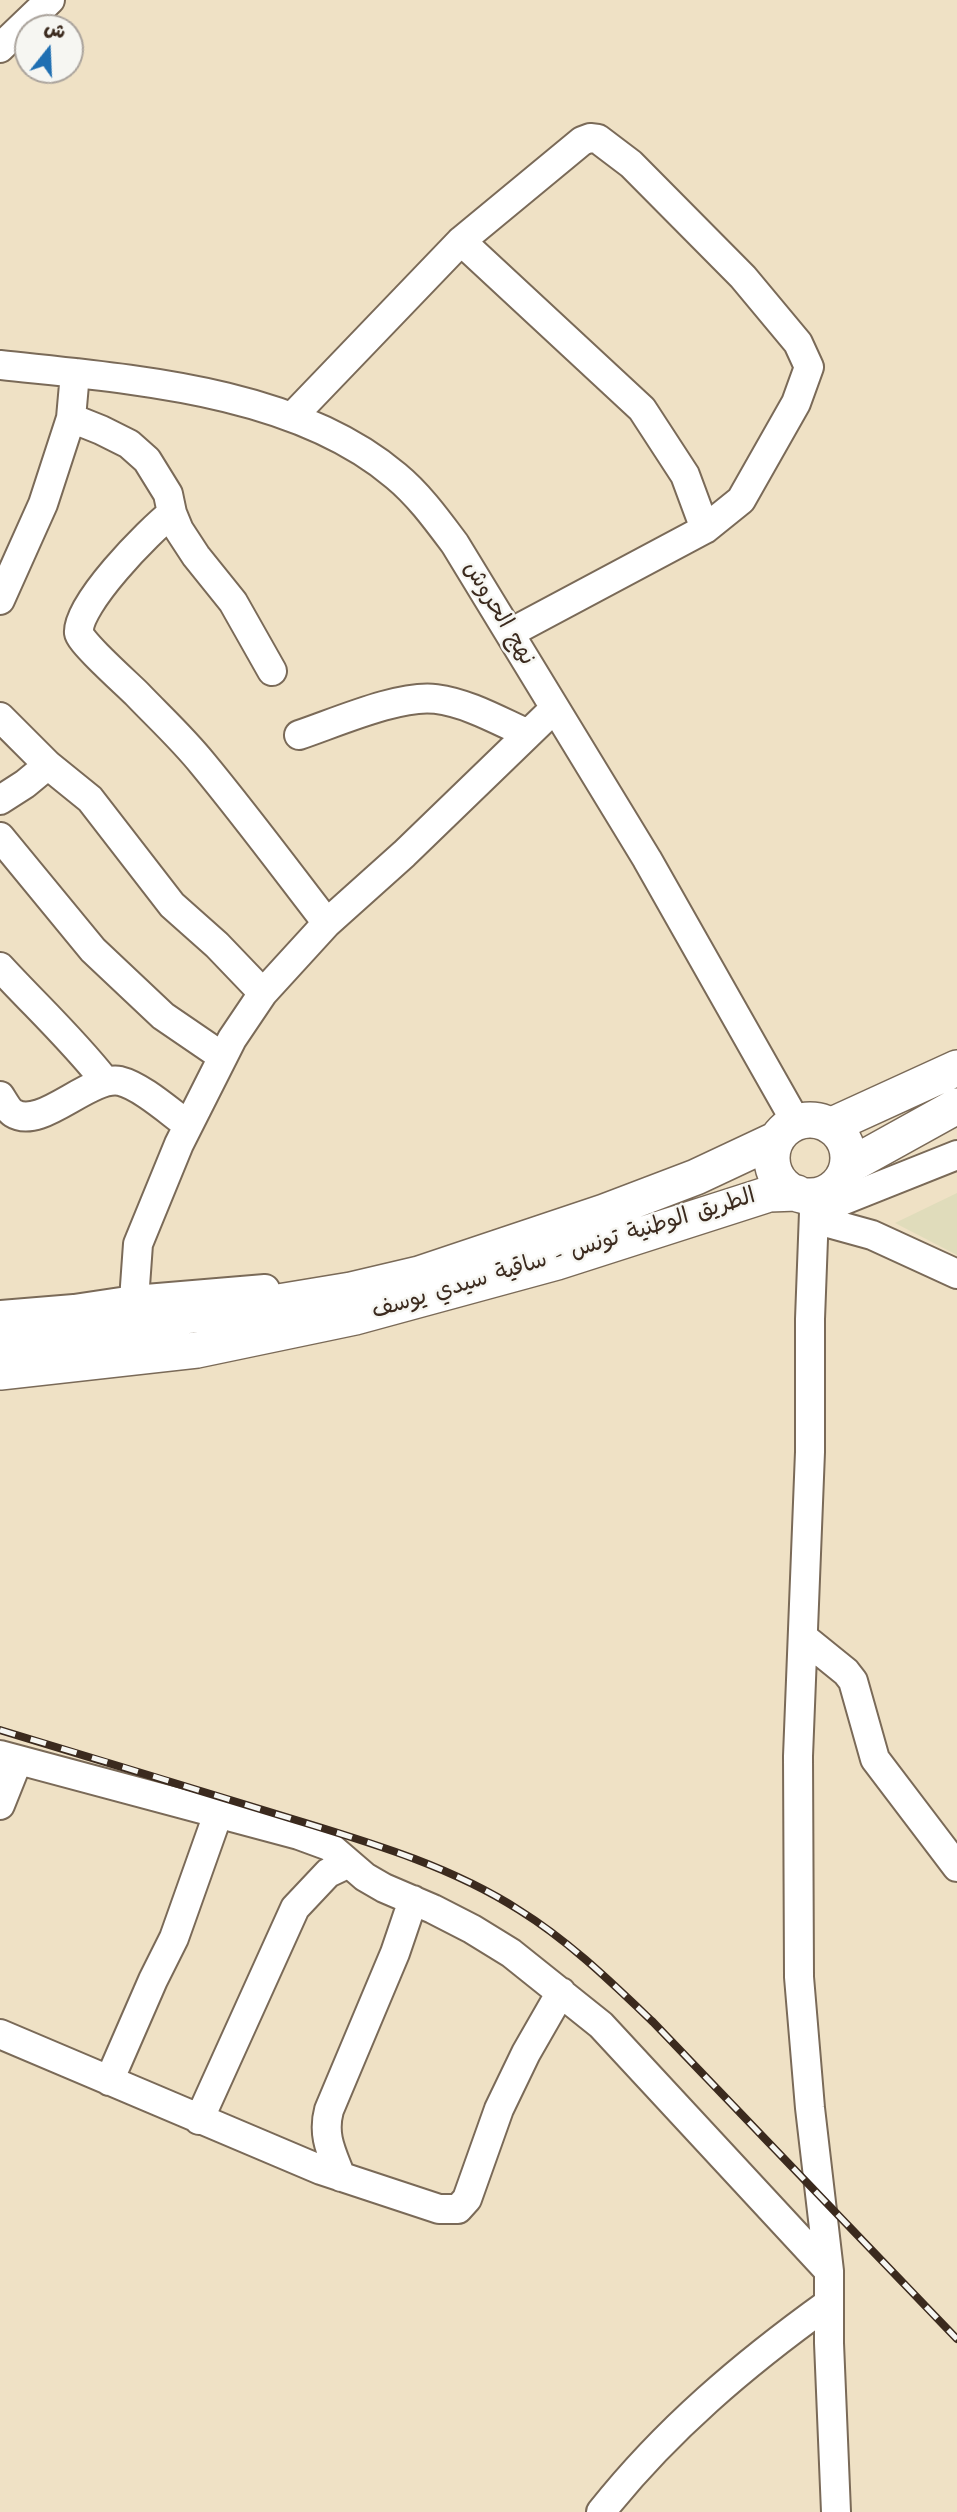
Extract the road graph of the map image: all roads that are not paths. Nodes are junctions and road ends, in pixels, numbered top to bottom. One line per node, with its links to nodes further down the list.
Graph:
1 (50, 0): 2 (street)
2 (0, 48)
3 (461, 241): 6 (street); 9 (street); 9 (street)
4 (0, 365): 5 (street, نهج الحروش)
5 (75, 373): 6 (street, نهج الحروش); 7 (street)
6 (292, 417): 11 (street, نهج الحروش)
7 (71, 418): 8 (street); 10 (street)
8 (172, 513): 12 (street); 20 (street)
9 (705, 529): 11 (street)
10 (0, 600)
11 (510, 633): 13 (street, نهج الحروش)
12 (272, 671)
13 (555, 708): 15 (street); 30 (street, نهج الحروش)
14 (0, 717): 17 (street)
15 (528, 734): 16 (street); 20 (street)
16 (299, 735)
17 (48, 765): 18 (street); 22 (street)
18 (0, 800)
19 (0, 837): 23 (street)
20 (327, 923): 22 (street)
21 (0, 967): 25 (street)
22 (263, 993): 23 (street)
23 (223, 1057): 28 (street)
24 (957, 1068): 29 (main road)
25 (105, 1081): 26 (street); 28 (street)
26 (0, 1096)
27 (957, 1106): 32 (main road)
28 (188, 1125): 36 (street)
29 (830, 1126): 30 (main road); 32 (main road)
30 (786, 1131): 33 (main road); 35 (main road, الطريق الوطنية تونس - ساقية سيدي يوسف)
31 (957, 1155): 33 (street)
32 (847, 1167): 33 (main road)
33 (809, 1205): 34 (street); 39 (main road, الطريق الوطنية تونس - ساقية سيدي يوسف); 40 (street)
34 (957, 1274)
35 (351, 1290): 36 (street); 38 (main road, الطريق الوطنية تونس - ساقية سيدي يوسف)
36 (134, 1300): 37 (street)
37 (0, 1315)
38 (0, 1340)
39 (0, 1372)
40 (804, 1638): 45 (street); 52 (street)
41 (9, 1757): 42 (street); 43 (street)
42 (0, 1805)
43 (218, 1814): 44 (street); 49 (street)
44 (347, 1864): 46 (street); 50 (street)
45 (957, 1867)
46 (413, 1900): 47 (street); 51 (street)
47 (561, 1992): 51 (street); 52 (street)
48 (0, 2034): 49 (street)
49 (109, 2081): 50 (street)
50 (199, 2120): 51 (street)
51 (341, 2177)
52 (829, 2271): 53 (street)
53 (829, 2303): 54 (street); 55 (street)
54 (601, 2512)
55 (836, 2512)

